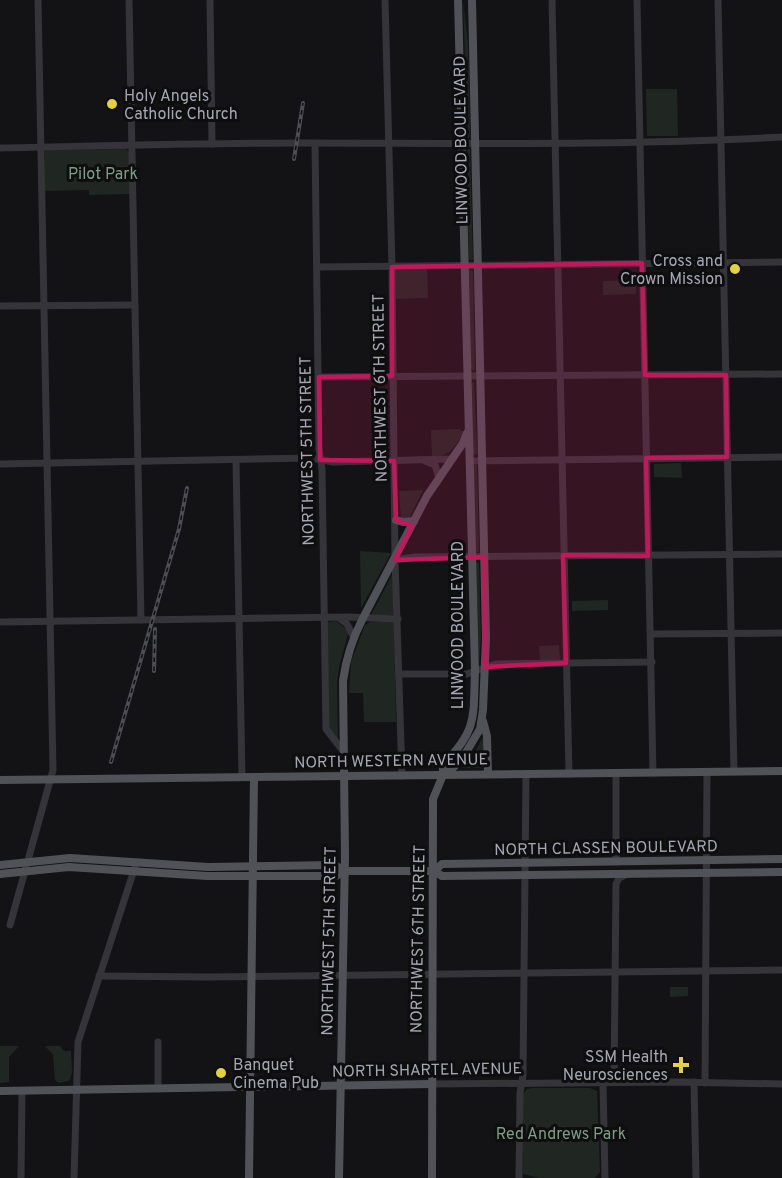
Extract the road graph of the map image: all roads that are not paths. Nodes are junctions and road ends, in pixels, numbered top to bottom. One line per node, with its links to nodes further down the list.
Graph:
1 (38, 0): 21 (street)
2 (129, 0): 19 (street)
3 (210, 0): 14 (street)
4 (385, 0): 18 (street, NORTHWEST 6TH STREET)
5 (458, 0): 13 (main road, LINWOOD BOULEVARD)
6 (472, 0): 16 (main road, LINWOOD BOULEVARD)
7 (552, 0): 17 (street)
8 (637, 0): 12 (street)
9 (717, 0): 11 (street)
10 (782, 137): 11 (street)
11 (720, 141): 12 (street); 24 (street)
12 (640, 142): 17 (street); 23 (street)
13 (461, 143): 16 (street); 18 (street); 26 (main road, LINWOOD BOULEVARD)
14 (212, 144): 15 (street); 19 (street)
15 (315, 144): 18 (street); 28 (street, NORTHWEST 5TH STREET)
16 (475, 144): 17 (street); 27 (main road, LINWOOD BOULEVARD)
17 (555, 144): 25 (street)
18 (387, 145): 29 (street, NORTHWEST 6TH STREET)
19 (132, 146): 21 (street); 31 (street)
20 (0, 147): 21 (street)
21 (42, 147): 30 (street)
22 (782, 262): 24 (street)
23 (642, 263): 24 (street); 25 (street); 34 (street)
24 (723, 263): 35 (street)
25 (558, 264): 27 (street); 40 (street)
26 (464, 265): 27 (street); 29 (street); 37 (main road, LINWOOD BOULEVARD)
27 (478, 265): 39 (main road, LINWOOD BOULEVARD)
28 (318, 267): 29 (street); 38 (street, NORTHWEST 5TH STREET)
29 (392, 267): 36 (street, NORTHWEST 6TH STREET)
30 (44, 305): 31 (street); 32 (street); 55 (street)
31 (135, 305): 53 (street)
32 (0, 306)
33 (782, 374): 35 (street)
34 (645, 375): 35 (street); 40 (street); 44 (street)
35 (726, 375): 42 (street)
36 (392, 376): 37 (street); 38 (street); 50 (street, NORTHWEST 6TH STREET)
37 (468, 376): 39 (street); 41 (main road, LINWOOD BOULEVARD)
38 (319, 377): 48 (street, NORTHWEST 5TH STREET)
39 (481, 377): 40 (street); 49 (main road, LINWOOD BOULEVARD)
40 (560, 377): 46 (street)
41 (469, 426): 45 (main road, NORTHWEST 5TH STREET); 52 (main road, LINWOOD BOULEVARD)
42 (727, 457): 43 (street); 44 (street); 59 (street)
43 (782, 457)
44 (646, 458): 46 (street); 62 (street)
45 (452, 459): 51 (street); 56 (main road, NORTHWEST 5TH STREET)
46 (561, 459): 49 (street); 61 (street)
47 (236, 460): 48 (street); 53 (street); 69 (street)
48 (320, 460): 50 (street); 66 (street, NORTHWEST 5TH STREET)
49 (482, 460): 52 (street); 64 (main road, LINWOOD BOULEVARD)
50 (394, 461): 51 (street); 57 (street, NORTHWEST 6TH STREET)
51 (423, 461): 56 (street)
52 (470, 461): 63 (main road, LINWOOD BOULEVARD)
53 (138, 462): 55 (street); 71 (street)
54 (0, 464): 55 (street)
55 (47, 464): 72 (street)
56 (439, 478): 58 (main road, NORTHWEST 5TH STREET)
57 (396, 520): 58 (main road); 65 (street, NORTHWEST 6TH STREET)
58 (414, 521): 65 (main road, NORTHWEST 5TH STREET)
59 (729, 554): 60 (street); 62 (street); 74 (street)
60 (782, 554)
61 (563, 555): 62 (street); 64 (street); 78 (street)
62 (648, 555): 76 (street)
63 (473, 557): 64 (street); 65 (street); 81 (main road, LINWOOD BOULEVARD)
64 (484, 557): 80 (main road, LINWOOD BOULEVARD)
65 (395, 560): 68 (main road, NORTHWEST 5TH STREET); 70 (street, NORTHWEST 6TH STREET)
66 (324, 618): 67 (street); 69 (street); 84 (street, NORTHWEST 5TH STREET)
67 (339, 618): 68 (street); 77 (street)
68 (363, 618): 70 (street); 77 (main road, NORTHWEST 5TH STREET)
69 (239, 619): 71 (street); 96 (street)
70 (398, 619): 82 (street, NORTHWEST 6TH STREET)
71 (141, 620): 72 (street)
72 (50, 621): 73 (street); 98 (street)
73 (0, 622)
74 (731, 633): 75 (street); 76 (street); 88 (street)
75 (782, 633)
76 (651, 634): 79 (street)
77 (353, 636): 84 (main road, NORTHWEST 5TH STREET)
78 (566, 663): 79 (street); 80 (street); 92 (street)
79 (652, 663): 86 (street)
80 (485, 667): 81 (street); 83 (main road, LINWOOD BOULEVARD)
81 (475, 671): 82 (street); 93 (main road, LINWOOD BOULEVARD)
82 (399, 674): 95 (street, NORTHWEST 6TH STREET)
83 (482, 719): 90 (main road); 93 (main road, LINWOOD BOULEVARD)
84 (344, 752): 94 (main road, NORTHWEST 5TH STREET)
85 (782, 771): 88 (main road, NORTH WESTERN AVENUE)
86 (653, 772): 87 (main road, NORTH WESTERN AVENUE); 89 (main road, NORTH WESTERN AVENUE)
87 (707, 772): 88 (main road, NORTH WESTERN AVENUE); 101 (street)
88 (734, 772)
89 (616, 773): 92 (main road, NORTH WESTERN AVENUE); 102 (street)
90 (488, 774): 91 (main road, NORTH WESTERN AVENUE); 93 (main road, NORTH WESTERN AVENUE)
91 (526, 774): 92 (main road, NORTH WESTERN AVENUE); 103 (street)
92 (569, 774)
93 (443, 775): 95 (main road, NORTH WESTERN AVENUE); 109 (main road, NORTHWEST 6TH STREET)
94 (345, 776): 95 (main road, NORTH WESTERN AVENUE); 97 (main road, NORTH WESTERN AVENUE); 108 (main road, NORTHWEST 5TH STREET)
95 (402, 776)
96 (242, 777): 97 (main road, NORTH WESTERN AVENUE); 98 (main road, NORTH WESTERN AVENUE)
97 (254, 777): 107 (main road)
98 (51, 779): 99 (main road, NORTH WESTERN AVENUE); 106 (street)
99 (0, 780)
100 (782, 858): 101 (main road, NORTH CLASSEN BOULEVARD)
101 (707, 861): 102 (main road, NORTH CLASSEN BOULEVARD); 111 (street)
102 (616, 862): 103 (main road, NORTH CLASSEN BOULEVARD)
103 (525, 863): 109 (main road, NORTH CLASSEN BOULEVARD); 115 (street)
104 (0, 865): 106 (main road, NORTH CLASSEN BOULEVARD)
105 (136, 866): 106 (main road, NORTH CLASSEN BOULEVARD); 107 (main road, NORTH CLASSEN BOULEVARD); 124 (street)
106 (27, 867): 112 (main road, NORTH CLASSEN BOULEVARD); 117 (street)
107 (252, 871): 108 (main road, NORTH CLASSEN BOULEVARD); 125 (main road)
108 (344, 871): 109 (main road, NORTH CLASSEN BOULEVARD); 123 (main road, NORTHWEST 5TH STREET)
109 (434, 871): 115 (main road, NORTH CLASSEN BOULEVARD); 122 (main road, NORTHWEST 6TH STREET)
110 (782, 872): 111 (main road, NORTH CLASSEN BOULEVARD)
111 (706, 873): 114 (main road, NORTH CLASSEN BOULEVARD); 118 (street)
112 (0, 874)
113 (608, 874): 114 (main road, NORTH CLASSEN BOULEVARD); 115 (main road, NORTH CLASSEN BOULEVARD); 116 (street)
114 (627, 874): 116 (street)
115 (525, 875): 121 (street)
116 (616, 884): 120 (street)
117 (10, 925)
118 (706, 970): 119 (street); 120 (street); 131 (street)
119 (782, 970)
120 (615, 972): 121 (street); 127 (street)
121 (524, 973): 122 (street); 129 (street)
122 (432, 974): 123 (street); 132 (main road, NORTHWEST 6TH STREET)
123 (343, 975): 125 (street); 134 (main road, NORTHWEST 5TH STREET)
124 (99, 976): 125 (street); 138 (street)
125 (251, 976): 135 (main road)
126 (158, 1042): 136 (street)
127 (614, 1082): 128 (street, NORTH SHARTEL AVENUE); 130 (street, NORTH SHARTEL AVENUE)
128 (694, 1082): 131 (street, NORTH SHARTEL AVENUE); 147 (street)
129 (522, 1083): 130 (street, NORTH SHARTEL AVENUE); 132 (street, NORTH SHARTEL AVENUE); 145 (street)
130 (603, 1083): 146 (street)
131 (705, 1083): 133 (street, NORTH SHARTEL AVENUE)
132 (432, 1084): 134 (main road, NORTH SHARTEL AVENUE); 144 (main road, NORTHWEST 6TH STREET)
133 (782, 1084)
134 (340, 1085): 135 (main road, NORTH SHARTEL AVENUE); 143 (main road, NORTHWEST 5TH STREET)
135 (250, 1086): 136 (main road, NORTH SHARTEL AVENUE); 142 (main road)
136 (158, 1089): 138 (main road, NORTH SHARTEL AVENUE)
137 (22, 1090): 138 (main road, NORTH SHARTEL AVENUE); 139 (main road, NORTH SHARTEL AVENUE); 140 (street)
138 (76, 1090): 141 (street)
139 (0, 1091)
140 (21, 1178)
141 (74, 1178)
142 (249, 1178)
143 (339, 1178)
144 (432, 1178)
145 (519, 1178)
146 (605, 1178)
147 (696, 1178)

